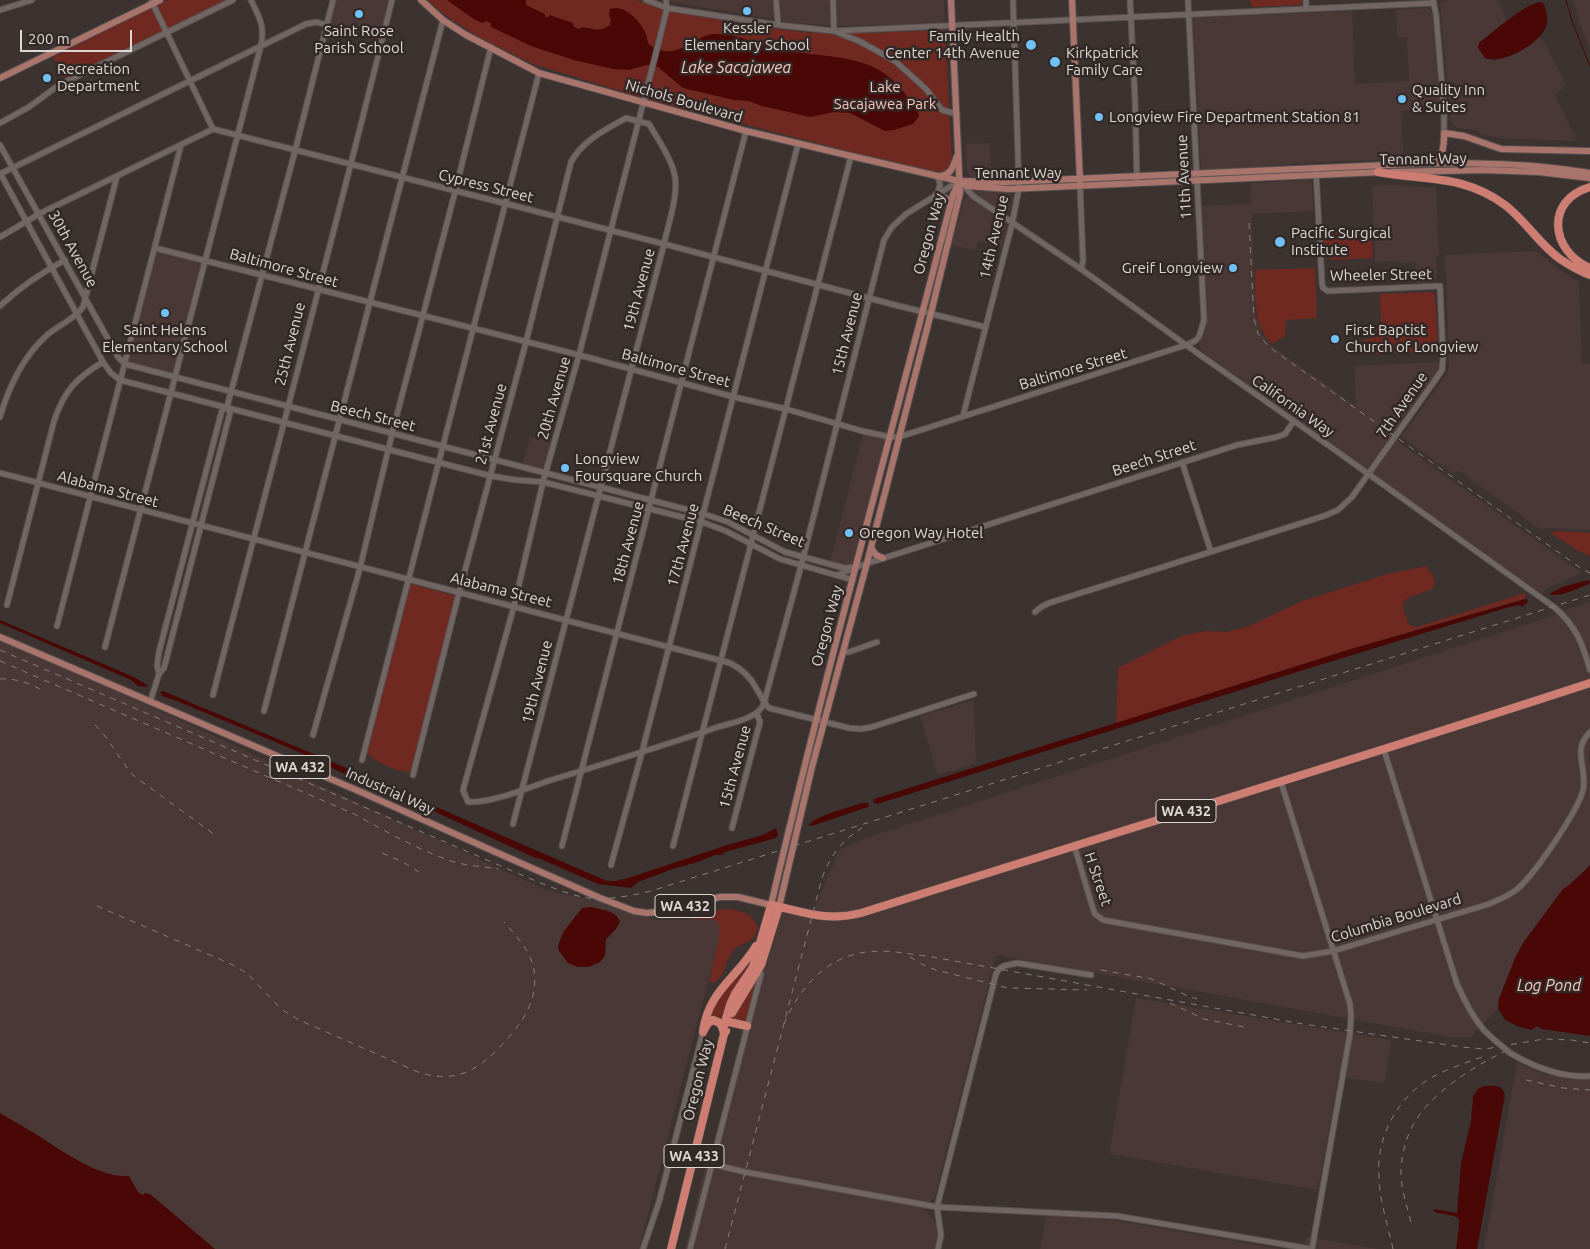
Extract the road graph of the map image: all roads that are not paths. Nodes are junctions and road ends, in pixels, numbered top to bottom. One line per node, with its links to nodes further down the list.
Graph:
1 (32, 0): 23 (street)
2 (160, 0): 19 (main road)
3 (233, 0): 33 (street)
4 (251, 0): 34 (street)
5 (333, 0): 29 (street)
6 (392, 0): 57 (street, 25th Avenue)
7 (420, 0): 26 (main road, Nichols Boulevard)
8 (646, 0): 21 (street)
9 (666, 0): 21 (street, 20th Avenue)
10 (776, 0): 30 (street)
11 (833, 0): 32 (street)
12 (951, 0): 31 (main road)
13 (1013, 0): 28 (street, 14th Avenue)
14 (1072, 0): 27 (main road)
15 (1130, 0): 25 (street)
16 (1188, 0): 24 (street, 11th Avenue)
17 (1306, 0): 22 (street)
18 (1434, 1): 20 (street); 45 (street)
19 (151, 2): 33 (street); 37 (main road)
20 (1365, 3): 22 (street)
21 (667, 8): 30 (street); 39 (street, 20th Avenue)
22 (1306, 9): 24 (street)
23 (0, 10)
24 (1188, 14): 25 (street); 66 (street, 11th Avenue)
25 (1131, 17): 27 (street); 68 (street)
26 (443, 20): 35 (main road, Nichols Boulevard); 65 (street)
27 (1073, 20): 28 (street); 70 (main road)
28 (1014, 22): 31 (street); 71 (street, 14th Avenue)
29 (326, 25): 34 (street); 51 (street)
30 (778, 25): 32 (street)
31 (952, 25): 32 (street); 40 (main road)
32 (834, 31): 40 (street)
33 (166, 33): 38 (street); 42 (street)
34 (262, 45): 38 (street); 46 (street)
35 (491, 47): 36 (main road, Nichols Boulevard); 73 (street)
36 (539, 73): 39 (main road, Nichols Boulevard); 76 (street)
37 (0, 78)
38 (190, 81): 43 (street); 58 (street)
39 (643, 102): 41 (street, 20th Avenue); 44 (main road, Nichols Boulevard)
40 (957, 114): 53 (main road)
41 (638, 121): 78 (street, 21st Avenue); 81 (street, 20th Avenue); 83 (street, 19th Avenue)
42 (0, 123)
43 (213, 129): 46 (street, Cypress Street); 49 (street)
44 (746, 131): 47 (main road, Nichols Boulevard); 85 (street, 18th Avenue)
45 (1444, 134): 50 (main road); 52 (main road)
46 (238, 135): 51 (street, Cypress Street); 87 (street)
47 (798, 144): 54 (main road, Nichols Boulevard); 91 (street, 17th Avenue)
48 (0, 145): 58 (street, 30th Avenue)
49 (181, 145): 63 (street); 84 (street)
50 (1444, 149): 55 (main road); 56 (main road)
51 (295, 151): 57 (street, Cypress Street); 92 (street)
52 (1590, 151)
53 (958, 153): 64 (main road); 69 (main road)
54 (851, 156): 64 (main road, Nichols Boulevard); 94 (street)
55 (1432, 163): 56 (main road, Tennant Way); 59 (main road, Tennant Way)
56 (1457, 163): 61 (main road, Tennant Way)
57 (352, 164): 65 (street, Cypress Street); 96 (street, 25th Avenue)
58 (14, 168): 62 (street); 77 (street, 30th Avenue)
59 (1316, 172): 60 (main road, Tennant Way); 66 (main road, Tennant Way); 95 (street, Wheeler Street)
60 (1378, 172): 67 (main road, Tennant Way); 93 (highway)
61 (1590, 173)
62 (0, 174): 79 (street, 30th Avenue)
63 (117, 176): 77 (street); 97 (street)
64 (938, 176): 69 (main road, Nichols Boulevard); 74 (street)
65 (403, 177): 73 (street, Cypress Street); 99 (street)
66 (1196, 177): 68 (main road, Tennant Way); 108 (street, 11th Avenue)
67 (1590, 178)
68 (1137, 179): 70 (main road, Tennant Way)
69 (960, 181): 71 (main road, Tennant Way); 74 (street, 15th Avenue); 75 (main road, Oregon Way); 80 (street, California Way); 102 (main road, Oregon Way)
70 (1080, 182): 71 (main road, Tennant Way); 90 (street)
71 (1019, 185): 80 (street, 14th Avenue)
72 (1590, 187): 89 (highway)
73 (455, 192): 76 (street, Cypress Street); 104 (street)
74 (936, 195): 75 (main road); 98 (street, 15th Avenue)
75 (951, 204): 101 (main road, Oregon Way)
76 (506, 205): 78 (street, Cypress Street); 106 (street)
77 (39, 214): 79 (street); 86 (street, 30th Avenue)
78 (558, 217): 81 (street, Cypress Street); 107 (street, 21st Avenue)
79 (26, 221): 82 (street); 88 (street, 30th Avenue)
80 (1012, 224): 90 (street, California Way); 105 (street, 14th Avenue)
81 (610, 232): 83 (street, Cypress Street); 109 (street, 20th Avenue)
82 (0, 237)
83 (664, 244): 85 (street, Cypress Street); 112 (street, 19th Avenue)
84 (155, 248): 87 (street, Baltimore Street); 111 (street)
85 (714, 258): 91 (street, Cypress Street); 115 (street, 18th Avenue)
86 (65, 260): 88 (street); 97 (street, 30th Avenue)
87 (206, 260): 92 (street, Baltimore Street); 113 (street)
88 (52, 268): 100 (street); 103 (street, 30th Avenue)
89 (1590, 268)
90 (1081, 269): 108 (street, California Way)
91 (766, 271): 94 (street, Cypress Street); 118 (street, 17th Avenue)
92 (262, 275): 96 (street, Baltimore Street); 116 (street)
93 (1590, 275)
94 (818, 284): 98 (street, Cypress Street); 121 (street)
95 (1440, 286): 139 (street, 7th Avenue)
96 (318, 289): 99 (street, Baltimore Street); 120 (street, 25th Avenue)
97 (85, 296): 103 (street); 111 (street, 30th Avenue)
98 (869, 298): 101 (street, Cypress Street); 127 (street, 15th Avenue)
99 (369, 302): 104 (street, Baltimore Street); 124 (street)
100 (0, 306)
101 (922, 312): 102 (street, Cypress Street); 130 (main road, Oregon Way)
102 (931, 313): 105 (street, Cypress Street); 131 (main road, Oregon Way)
103 (77, 315): 110 (street, 30th Avenue); 123 (street)
104 (422, 316): 106 (street, Baltimore Street); 128 (street)
105 (985, 327): 122 (street, 14th Avenue)
106 (474, 330): 107 (street, Baltimore Street); 132 (street)
107 (526, 342): 109 (street, Baltimore Street); 134 (street, 21st Avenue)
108 (1186, 345): 122 (street, Baltimore Street); 125 (street, California Way)
109 (579, 356): 112 (street, Baltimore Street); 138 (street, 20th Avenue)
110 (103, 362): 114 (street, 30th Avenue); 142 (street)
111 (125, 364): 113 (street, Beech Street); 114 (street)
112 (631, 370): 115 (street, Baltimore Street); 143 (street, 19th Avenue)
113 (176, 378): 116 (street, Beech Street); 117 (street)
114 (120, 380): 117 (street, Beech Street); 145 (street)
115 (681, 382): 118 (street, Baltimore Street); 146 (street, 18th Avenue)
116 (231, 392): 119 (street); 120 (street, Beech Street)
117 (172, 393): 119 (street, Beech Street); 148 (street)
118 (734, 397): 121 (street, Baltimore Street); 149 (street, 17th Avenue)
119 (228, 407): 126 (street, Beech Street); 151 (street); 152 (street)
120 (287, 407): 124 (street, Beech Street); 126 (street, 25th Avenue)
121 (786, 409): 127 (street, Baltimore Street); 153 (street)
122 (963, 416): 131 (street, Baltimore Street)
123 (0, 417)
124 (339, 420): 128 (street, Beech Street); 129 (street)
125 (1294, 421): 136 (street, Beech Street); 139 (street, California Way)
126 (284, 422): 129 (street, Beech Street); 155 (street, 25th Avenue)
127 (836, 424): 130 (street, Baltimore Street); 160 (street, 15th Avenue)
128 (392, 434): 132 (street, Beech Street); 133 (street)
129 (335, 436): 133 (street, Beech Street); 158 (street)
130 (890, 437): 131 (street, Baltimore Street); 154 (main road, Oregon Way)
131 (899, 438): 157 (main road, Oregon Way)
132 (443, 447): 134 (street, Beech Street); 135 (street)
133 (388, 449): 135 (street, Beech Street); 165 (street)
134 (495, 460): 138 (street, Beech Street); 140 (street, 21st Avenue)
135 (438, 462): 140 (street, Beech Street); 167 (street)
136 (1182, 462): 159 (street); 161 (street, Beech Street)
137 (0, 473): 142 (street, Alabama Street)
138 (546, 473): 141 (street, 20th Avenue); 143 (street, Beech Street)
139 (1369, 475): 159 (street, 7th Avenue); 182 (street, California Way)
140 (491, 476): 141 (street, Beech Street); 169 (street, 21st Avenue)
141 (543, 482): 144 (street, Beech Street); 171 (street, 20th Avenue)
142 (38, 484): 145 (street, Alabama Street); 170 (street)
143 (601, 488): 144 (street, 19th Avenue); 146 (street, Beech Street)
144 (599, 496): 147 (street, Beech Street); 173 (street, 19th Avenue)
145 (90, 498): 148 (street, Alabama Street); 174 (street)
146 (652, 501): 147 (street, 18th Avenue); 149 (street, Beech Street)
147 (650, 509): 150 (street, Beech Street); 175 (street, 18th Avenue)
148 (141, 511): 151 (street, Alabama Street); 178 (street)
149 (704, 514): 150 (street, 17th Avenue); 153 (street, Beech Street)
150 (702, 522): 156 (street, Beech Street); 179 (street, 17th Avenue)
151 (193, 524): 152 (street, Alabama Street); 183 (street)
152 (201, 526): 155 (street, Alabama Street); 183 (street)
153 (754, 535): 156 (street); 160 (street, Beech Street)
154 (864, 536): 162 (main road); 164 (main road, Oregon Way)
155 (253, 539): 158 (street, Alabama Street); 186 (street, 25th Avenue)
156 (752, 544): 163 (street, Beech Street); 181 (street)
157 (871, 548): 161 (main road); 162 (main road, Oregon Way)
158 (306, 552): 165 (street, Alabama Street); 189 (street)
159 (1210, 552): 172 (street, 7th Avenue)
160 (803, 557): 163 (street, 15th Avenue); 164 (street, Beech Street)
161 (883, 558): 162 (street, Beech Street)
162 (867, 563): 164 (street, Beech Street); 180 (main road, Oregon Way)
163 (801, 566): 166 (street, Beech Street); 188 (street, 15th Avenue)
164 (856, 567): 166 (street); 168 (main road, Oregon Way)
165 (360, 568): 167 (street, Alabama Street); 195 (street)
166 (834, 575): 168 (street, Beech Street)
167 (409, 580): 169 (street, Alabama Street); 198 (street)
168 (853, 580): 191 (main road, Oregon Way)
169 (459, 593): 171 (street, Alabama Street); 200 (street, 21st Avenue)
170 (7, 605)
171 (514, 606): 173 (street, Alabama Street); 202 (street, 20th Avenue)
172 (1035, 612)
173 (565, 620): 175 (street, Alabama Street); 202 (street, 19th Avenue)
174 (57, 626)
175 (617, 633): 179 (street, Alabama Street); 199 (street, 18th Avenue)
176 (0, 637): 187 (main road, Industrial Way / WA 432)
177 (877, 642): 180 (street)
178 (106, 647)
179 (669, 647): 181 (street, Alabama Street); 197 (street, 17th Avenue)
180 (843, 652): 192 (main road, Oregon Way)
181 (720, 661): 188 (street, Alabama Street); 194 (street)
182 (1590, 670)
183 (159, 674): 187 (street)
184 (1590, 683): 196 (highway, WA 432)
185 (974, 694): 192 (street)
186 (213, 695)
187 (150, 702): 209 (main road, Industrial Way / WA 432)
188 (764, 703): 190 (street, 15th Avenue); 191 (street)
189 (264, 711)
190 (757, 714): 194 (street); 204 (street, 15th Avenue)
191 (816, 720): 192 (street); 209 (main road, Oregon Way)
192 (824, 722): 209 (main road, Oregon Way)
193 (1590, 732): 211 (street, Columbia Boulevard)
194 (702, 733): 197 (street); 206 (street)
195 (313, 735)
196 (1384, 750): 201 (highway, WA 432); 211 (street)
197 (642, 752): 199 (street); 208 (street, 17th Avenue)
198 (362, 760)
199 (581, 771): 202 (street); 205 (street, 18th Avenue)
200 (413, 774)
201 (1282, 782): 207 (highway, WA 432); 213 (street)
202 (523, 789): 203 (street, 19th Avenue)
203 (513, 824)
204 (732, 828)
205 (562, 846)
206 (673, 846)
207 (1074, 846): 209 (highway, WA 432); 210 (street, H Street)
208 (612, 865)
209 (775, 906): 212 (highway, Oregon Way / WA 433); 216 (highway, Oregon Way / WA 433)
210 (1100, 919): 213 (street, Columbia Boulevard)
211 (1437, 919): 213 (street, Columbia Boulevard); 220 (street, bridge)
212 (762, 936): 218 (highway); 219 (highway, Oregon Way / WA 433)
213 (1333, 951): 227 (street)
214 (761, 974): 217 (street)
215 (1091, 975): 222 (street)
216 (729, 1022): 217 (highway); 219 (highway, Oregon Way / WA 433)
217 (747, 1026): 221 (street)
218 (703, 1032): 219 (highway); 223 (street)
219 (724, 1032): 224 (highway, Oregon Way / WA 433)
220 (1590, 1076)
221 (712, 1164): 222 (street); 225 (street)
222 (937, 1207): 226 (street); 227 (street)
223 (643, 1249)
224 (671, 1249)
225 (690, 1249)
226 (938, 1249)
227 (1312, 1249)

